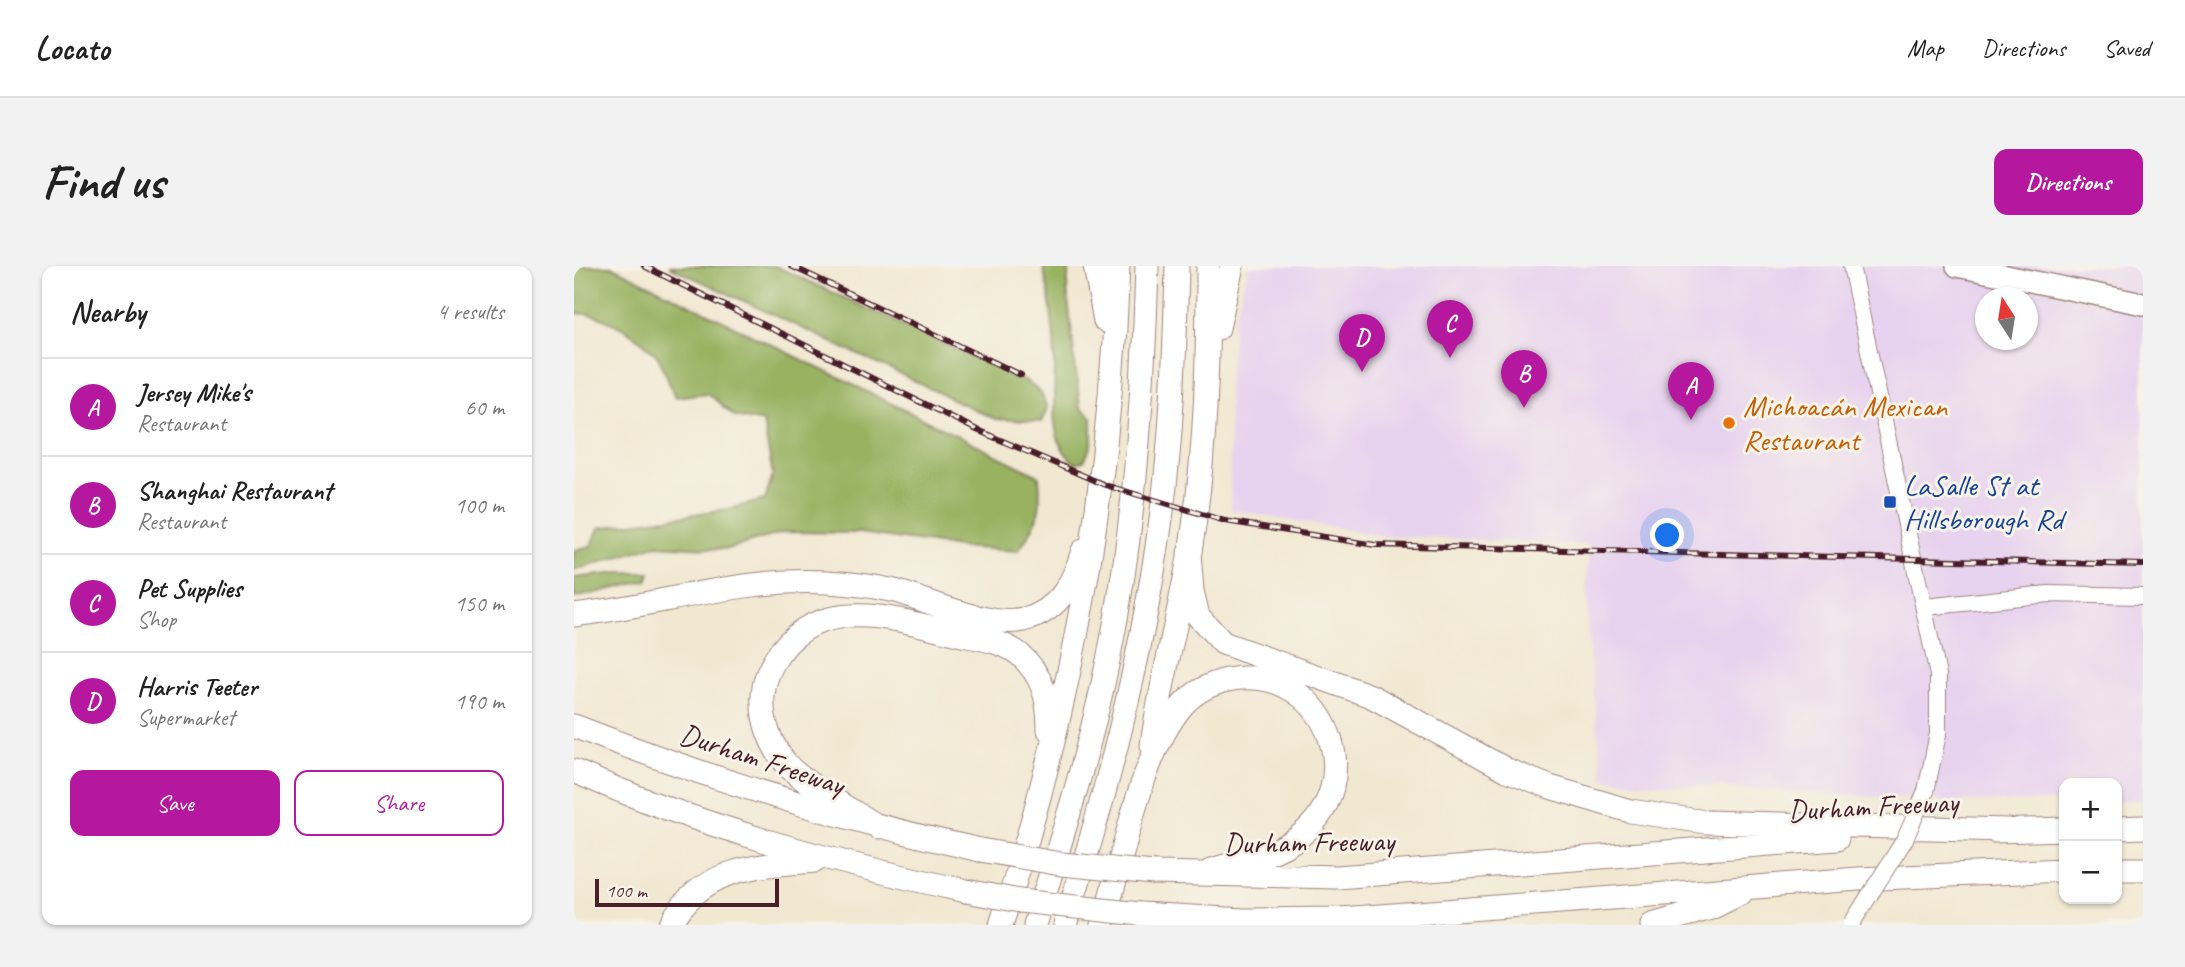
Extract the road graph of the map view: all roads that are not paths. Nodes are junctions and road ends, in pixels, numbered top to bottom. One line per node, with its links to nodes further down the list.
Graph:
1 (1095, 266): 12 (highway)
2 (1118, 266): 12 (highway)
3 (1147, 266): 37 (highway)
4 (1177, 266): 38 (highway)
5 (1208, 266): 11 (highway)
6 (1231, 266): 11 (highway)
7 (1851, 266): 16 (street)
8 (1957, 266): 9 (main road)
9 (1998, 270): 10 (main road)
10 (2143, 304)
11 (1208, 375): 14 (highway)
12 (1110, 380): 13 (highway)
13 (1098, 499): 17 (highway); 19 (highway)
14 (1189, 553): 20 (highway); 26 (highway)
15 (2143, 596): 16 (street)
16 (1925, 607): 34 (street, bridge)
17 (574, 615)
18 (574, 726): 22 (highway, Durham Freeway)
19 (1048, 768): 22 (highway); 36 (highway)
20 (1148, 769): 31 (highway); 39 (highway)
21 (574, 771): 27 (highway)
22 (878, 827): 31 (highway, Durham Freeway, bridge)
23 (2143, 827): 24 (highway)
24 (2122, 828)
25 (2059, 829): 26 (highway, Durham Freeway)
26 (2008, 831): 31 (highway, Durham Freeway)
27 (828, 860): 33 (highway, bridge); 35 (highway)
28 (2122, 869): 29 (highway)
29 (2143, 869)
30 (2059, 870): 32 (highway)
31 (1192, 875)
32 (1754, 887): 33 (highway); 41 (highway)
33 (1197, 918): 40 (highway)
34 (1851, 924)
35 (670, 925)
36 (1001, 925)
37 (1035, 925)
38 (1065, 925)
39 (1102, 925)
40 (1223, 925)
41 (1652, 925)

